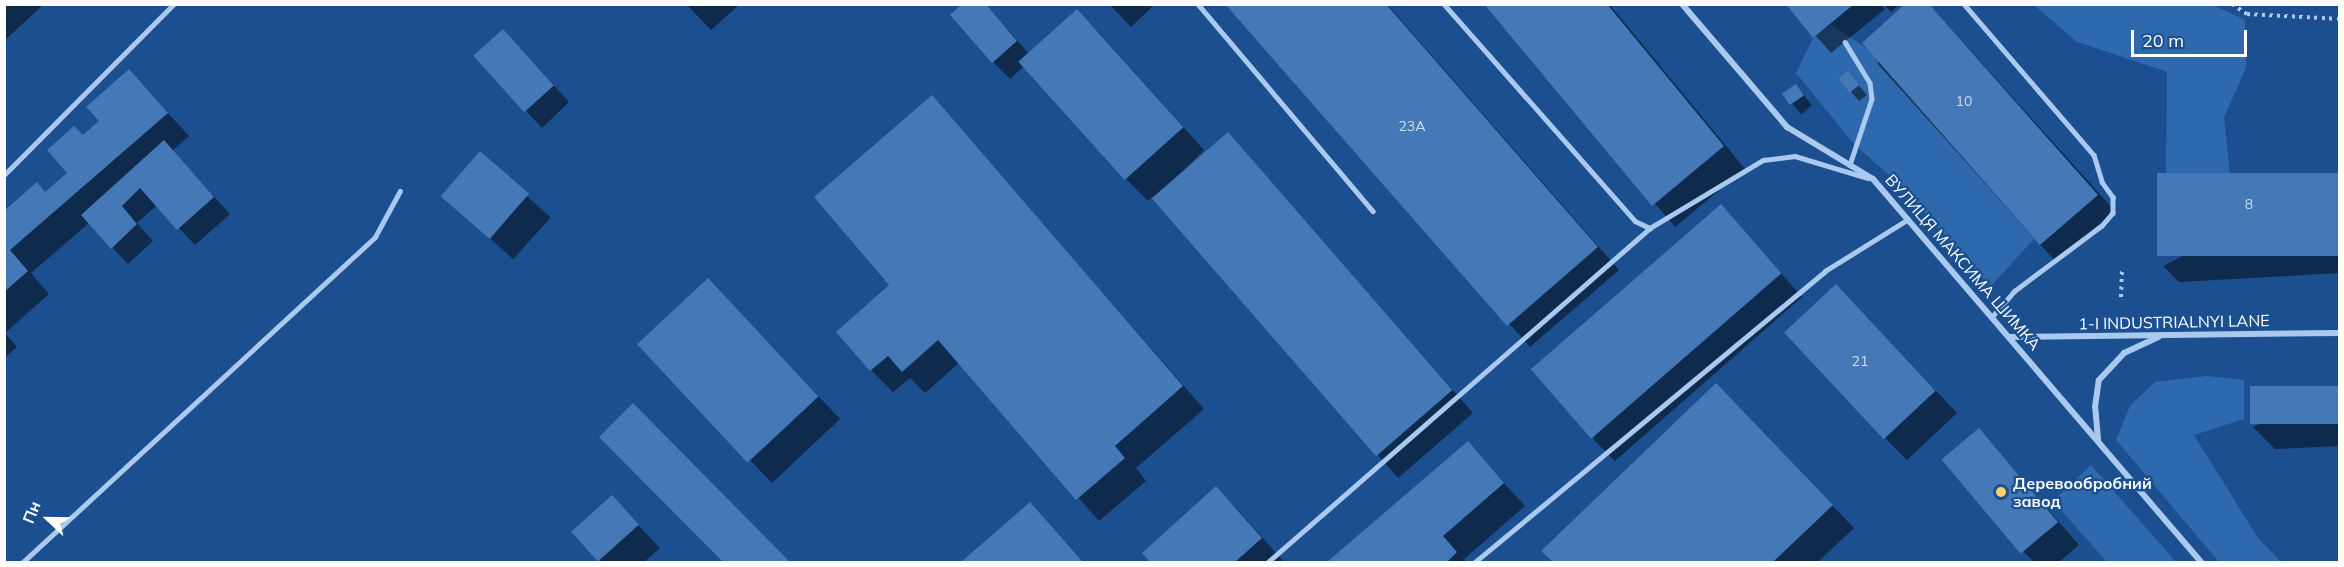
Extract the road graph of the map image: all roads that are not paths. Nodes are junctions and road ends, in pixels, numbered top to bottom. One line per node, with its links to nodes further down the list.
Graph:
1 (174, 4): 8 (lane)
2 (1198, 4): 11 (lane)
3 (1444, 4): 13 (lane)
4 (1682, 4): 7 (street, ВУЛИЦЯ МАКСИМА ШИМКА)
5 (1964, 4): 14 (lane)
6 (1845, 42): 7 (lane)
7 (1850, 165): 9 (street, ВУЛИЦЯ МАКСИМА ШИМКА)
8 (4, 174)
9 (1873, 179): 12 (street, ВУЛИЦЯ МАКСИМА ШИМКА); 13 (lane)
10 (400, 191): 19 (lane)
11 (1373, 211)
12 (1907, 220): 14 (street, ВУЛИЦЯ МАКСИМА ШИМКА); 21 (lane)
13 (1650, 228): 20 (lane)
14 (1992, 317): 17 (street, ВУЛИЦЯ МАКСИМА ШИМКА)
15 (2340, 333): 16 (street, 1-I INDUSTRIALNYI LANE)
16 (2162, 336): 17 (street, 1-I INDUSTRIALNYI LANE); 18 (street)
17 (2009, 337): 18 (street, ВУЛИЦЯ МАКСИМА ШИМКА)
18 (2098, 439): 22 (street, ВУЛИЦЯ МАКСИМА ШИМКА)
19 (23, 562)
20 (1268, 562)
21 (1475, 562)
22 (2201, 562)

